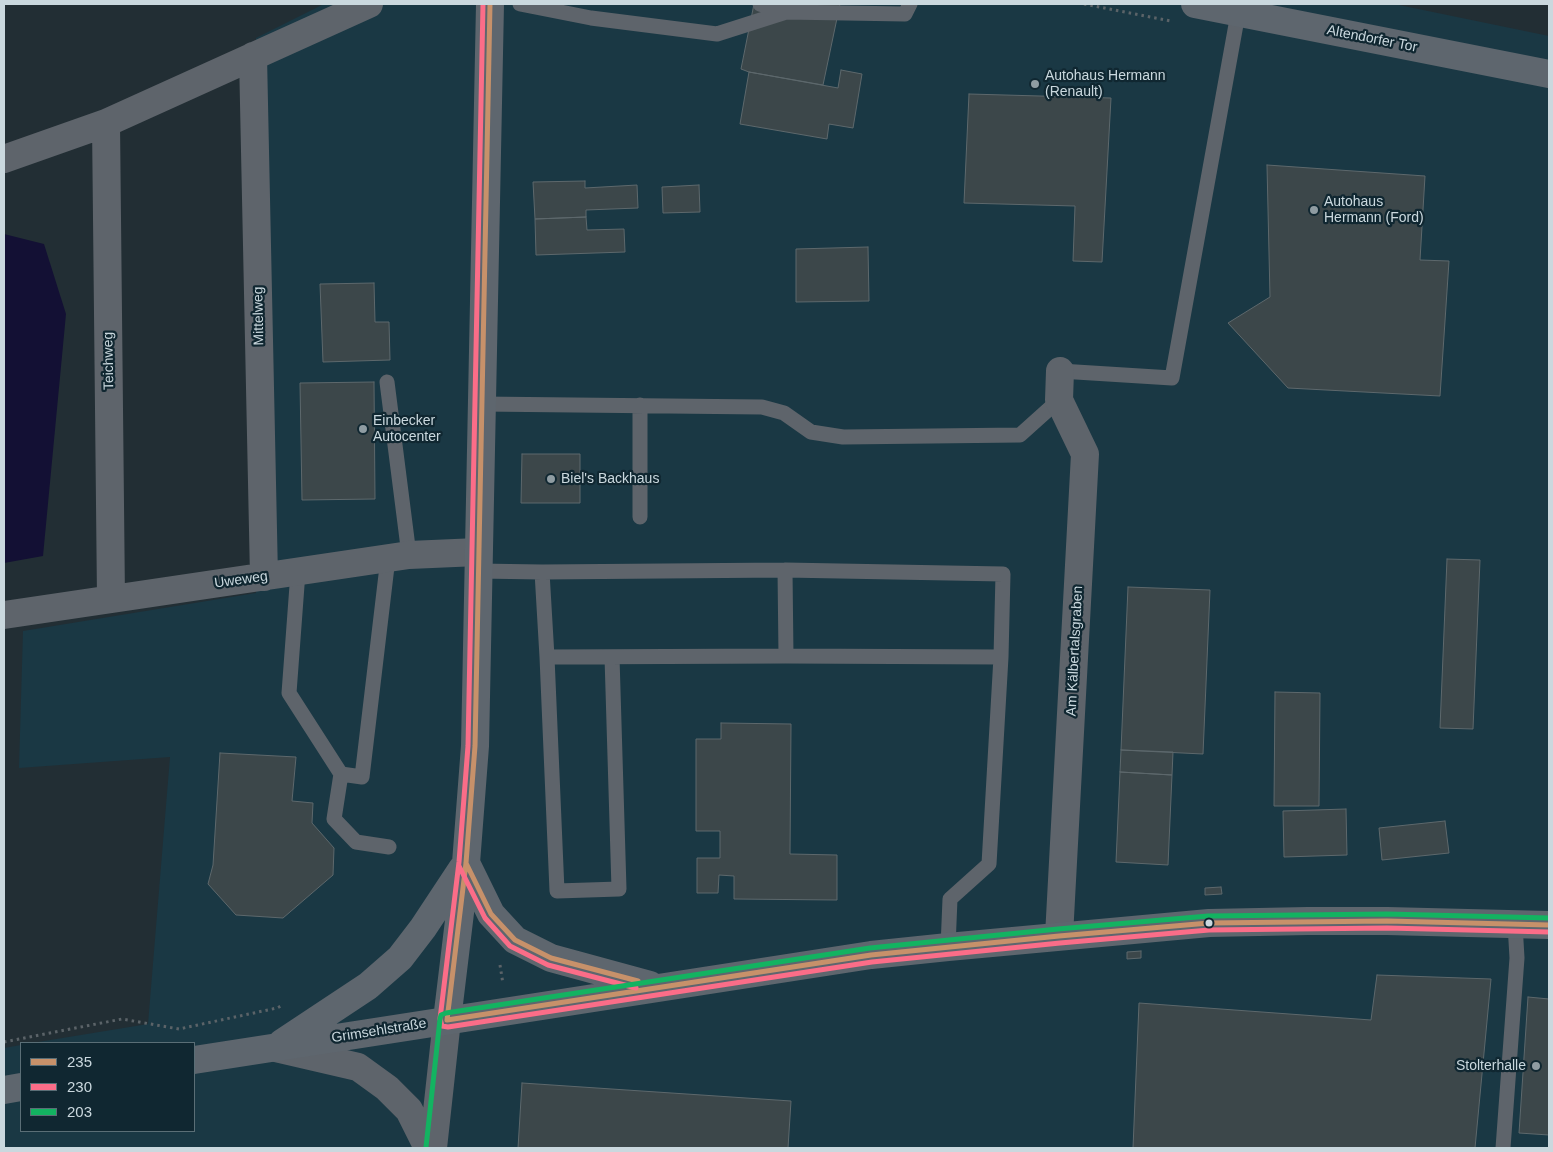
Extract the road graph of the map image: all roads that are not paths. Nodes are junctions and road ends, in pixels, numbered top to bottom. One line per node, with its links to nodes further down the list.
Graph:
1 (368, 4): 9 (street)
2 (490, 4): 16 (main road)
3 (520, 4): 8 (lane)
4 (760, 4): 8 (lane)
5 (910, 4): 8 (lane)
6 (1195, 4): 7 (main road, Altendorfer Tor)
7 (1239, 8): 10 (main road, Altendorfer Tor); 13 (lane)
8 (786, 12)
9 (253, 56): 11 (street); 24 (street, Mittelweg)
10 (1549, 74)
11 (106, 123): 12 (street); 25 (street, Teichweg)
12 (4, 160)
13 (1060, 371): 15 (street, Am Kälbertalsgraben)
14 (387, 382): 19 (lane)
15 (1059, 400): 17 (lane); 36 (street, Am Kälbertalsgraben)
16 (481, 404): 17 (lane); 20 (main road)
17 (640, 405): 18 (lane)
18 (640, 517)
19 (398, 557): 20 (street, Uweweg); 22 (street, Uweweg); 31 (lane)
20 (478, 562): 23 (lane); 33 (main road)
21 (785, 570): 23 (lane); 27 (lane); 28 (lane)
22 (298, 572): 24 (street, Uweweg); 31 (lane)
23 (542, 572): 29 (lane)
24 (264, 577): 25 (street, Uweweg)
25 (111, 600): 26 (street, Uweweg)
26 (4, 615)
27 (786, 656): 28 (lane); 30 (lane)
28 (1001, 656): 37 (lane)
29 (547, 657): 30 (lane); 30 (lane)
30 (612, 657)
31 (341, 774): 32 (lane)
32 (388, 847)
33 (466, 863): 38 (main road); 39 (main road); 40 (main road)
34 (1515, 924): 35 (main road, Grimsehlstraße); 36 (main road, Grimsehlstraße); 46 (lane)
35 (1549, 925)
36 (1059, 936): 37 (main road, Grimsehlstraße)
37 (948, 946): 38 (main road, Grimsehlstraße)
38 (661, 988): 39 (main road, Grimsehlstraße)
39 (447, 1020): 40 (main road, Grimsehlstraße); 45 (street)
40 (275, 1047): 41 (main road, Grimsehlstraße); 44 (street)
41 (195, 1060)
42 (20, 1087): 43 (main road)
43 (4, 1090)
44 (428, 1148)
45 (433, 1148)
46 (1503, 1148)

